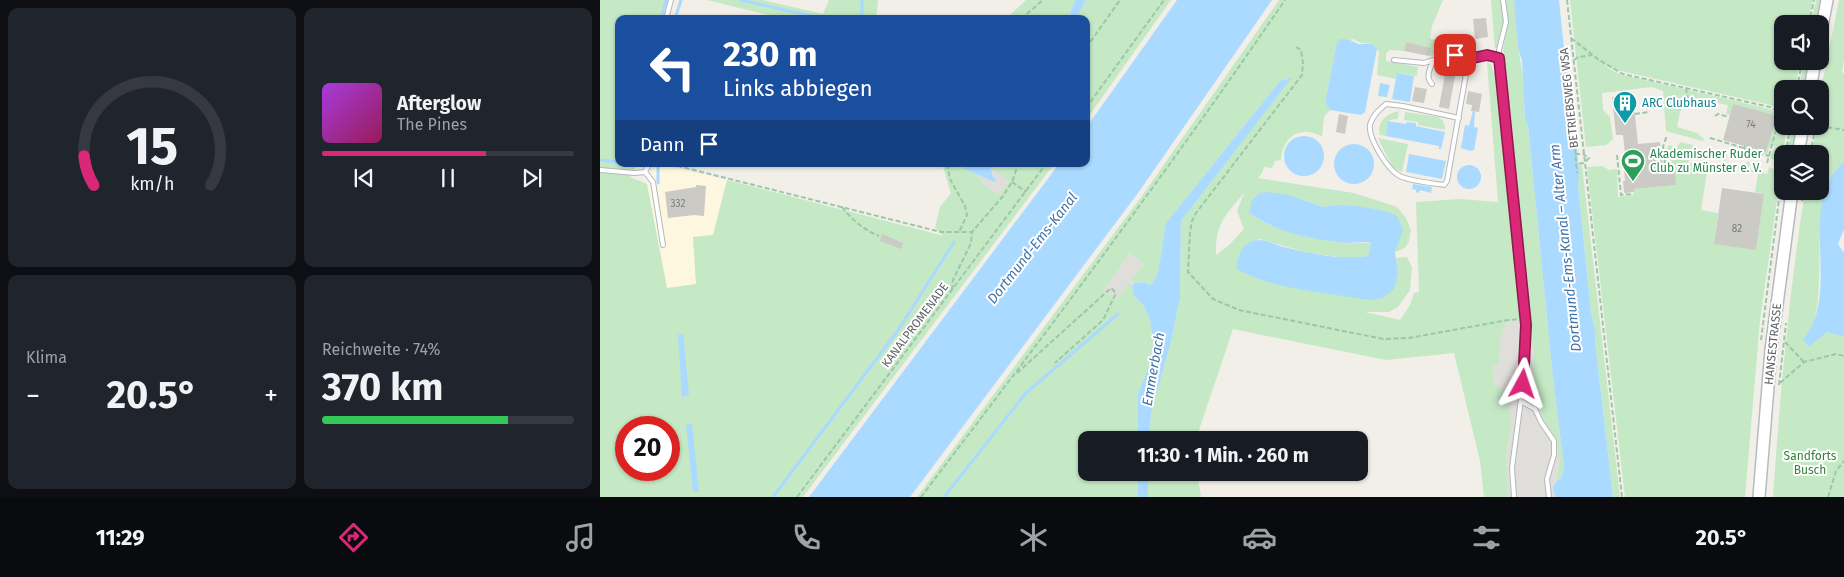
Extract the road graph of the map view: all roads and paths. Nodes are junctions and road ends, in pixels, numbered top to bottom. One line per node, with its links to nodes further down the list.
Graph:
1 (671, 0): 10 (lane)
2 (1043, 0): 11 (path)
3 (1120, 0): 15 (path)
4 (1164, 0): 26 (path)
5 (1285, 0): 75 (path)
6 (1503, 0): 19 (lane)
7 (1567, 0): 14 (path, BETRIEBSWEG WSA)
8 (1814, 0): 12 (path)
9 (1827, 0): 13 (main road)
10 (667, 15)
11 (1026, 15)
12 (1811, 15)
13 (1826, 15)
14 (1571, 38): 17 (path); 21 (path, BETRIEBSWEG WSA)
15 (1090, 42)
16 (1296, 47): 70 (path)
17 (1592, 55): 21 (path); 24 (path)
18 (1473, 58): 19 (lane); 22 (lane); 32 (lane)
19 (1499, 58): 70 (lane)
20 (1394, 60): 22 (lane)
21 (1574, 60): 41 (path, BETRIEBSWEG WSA)
22 (1433, 61): 23 (lane)
23 (1432, 84)
24 (1686, 88): 25 (path); 27 (path)
25 (1688, 100)
26 (1090, 102)
27 (1774, 109)
28 (1650, 112): 29 (path)
29 (1635, 114)
30 (1715, 116): 31 (path)
31 (1729, 117)
32 (1459, 118): 32 (lane)
33 (1829, 128): 35 (path)
34 (1773, 129): 44 (path)
35 (1844, 130)
36 (1667, 136): 48 (path)
37 (1710, 138): 38 (path)
38 (1745, 148): 43 (path); 44 (path)
39 (1575, 149): 40 (path)
40 (1575, 154): 41 (path); 47 (path)
41 (1584, 154): 45 (path, BETRIEBSWEG WSA); 45 (path)
42 (1617, 155): 59 (path)
43 (1742, 156)
44 (1769, 156): 46 (path)
45 (1584, 163): 47 (path); 84 (path, BETRIEBSWEG WSA)
46 (1766, 163)
47 (1576, 164): 56 (path)
48 (1665, 164)
49 (647, 167): 55 (lane)
50 (682, 167): 62 (path)
51 (948, 167): 64 (path)
52 (1017, 167): 57 (path)
53 (1044, 167): 58 (path, KANALPROMENADE)
54 (600, 170): 55 (lane)
55 (645, 172): 67 (lane)
56 (1577, 174)
57 (1012, 182): 58 (path); 65 (path)
58 (1026, 192): 68 (path, KANALPROMENADE)
59 (1633, 194)
60 (1791, 200): 85 (main road, HANSESTRASSE)
61 (1802, 200): 63 (path)
62 (842, 207): 64 (path); 66 (path)
63 (1801, 209)
64 (959, 232): 65 (path)
65 (972, 232): 68 (path)
66 (879, 236)
67 (663, 245)
68 (952, 290): 80 (path, KANALPROMENADE)
69 (1787, 315): 71 (path)
70 (1525, 319): 78 (lane)
71 (1784, 341): 73 (path); 76 (path)
72 (1844, 356): 73 (path)
73 (1804, 362): 76 (path)
74 (1054, 363): 75 (path)
75 (1013, 376): 81 (path)
76 (1780, 383): 77 (path)
77 (1779, 392)
78 (1521, 401): 82 (lane); 83 (lane)
79 (1844, 460): 86 (path)
80 (797, 497)
81 (922, 497)
82 (1514, 497)
83 (1549, 497)
84 (1622, 497)
85 (1759, 497)
86 (1828, 497)

